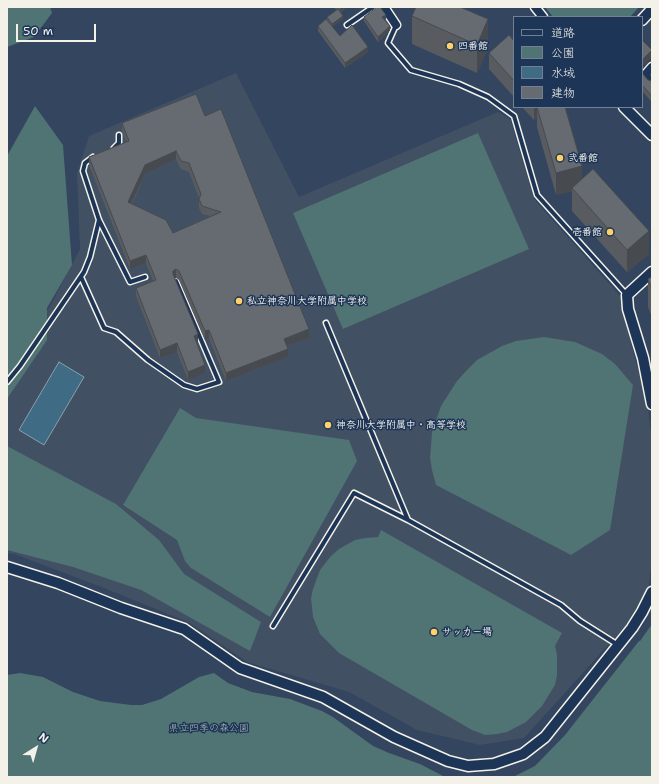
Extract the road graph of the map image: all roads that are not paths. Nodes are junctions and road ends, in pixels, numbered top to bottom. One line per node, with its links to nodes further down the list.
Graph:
1 (373, 7): 7 (lane)
2 (384, 7): 8 (street)
3 (534, 7): 5 (street)
4 (652, 9): 6 (street)
5 (542, 16)
6 (643, 19)
7 (347, 25)
8 (396, 25): 21 (lane)
9 (652, 67): 10 (street)
10 (652, 82)
11 (625, 108): 13 (street)
12 (119, 135): 14 (lane)
13 (652, 135)
14 (109, 151)
15 (96, 156): 16 (lane)
16 (99, 220): 18 (lane); 19 (lane)
17 (652, 272): 21 (street)
18 (80, 277): 20 (lane); 23 (lane)
19 (145, 277)
20 (176, 281)
21 (627, 295): 24 (street)
22 (326, 323): 25 (lane)
23 (7, 382)
24 (652, 404)
25 (408, 520): 28 (lane); 29 (lane)
26 (7, 567): 29 (street)
27 (652, 592): 29 (street)
28 (273, 626)
29 (618, 645)

